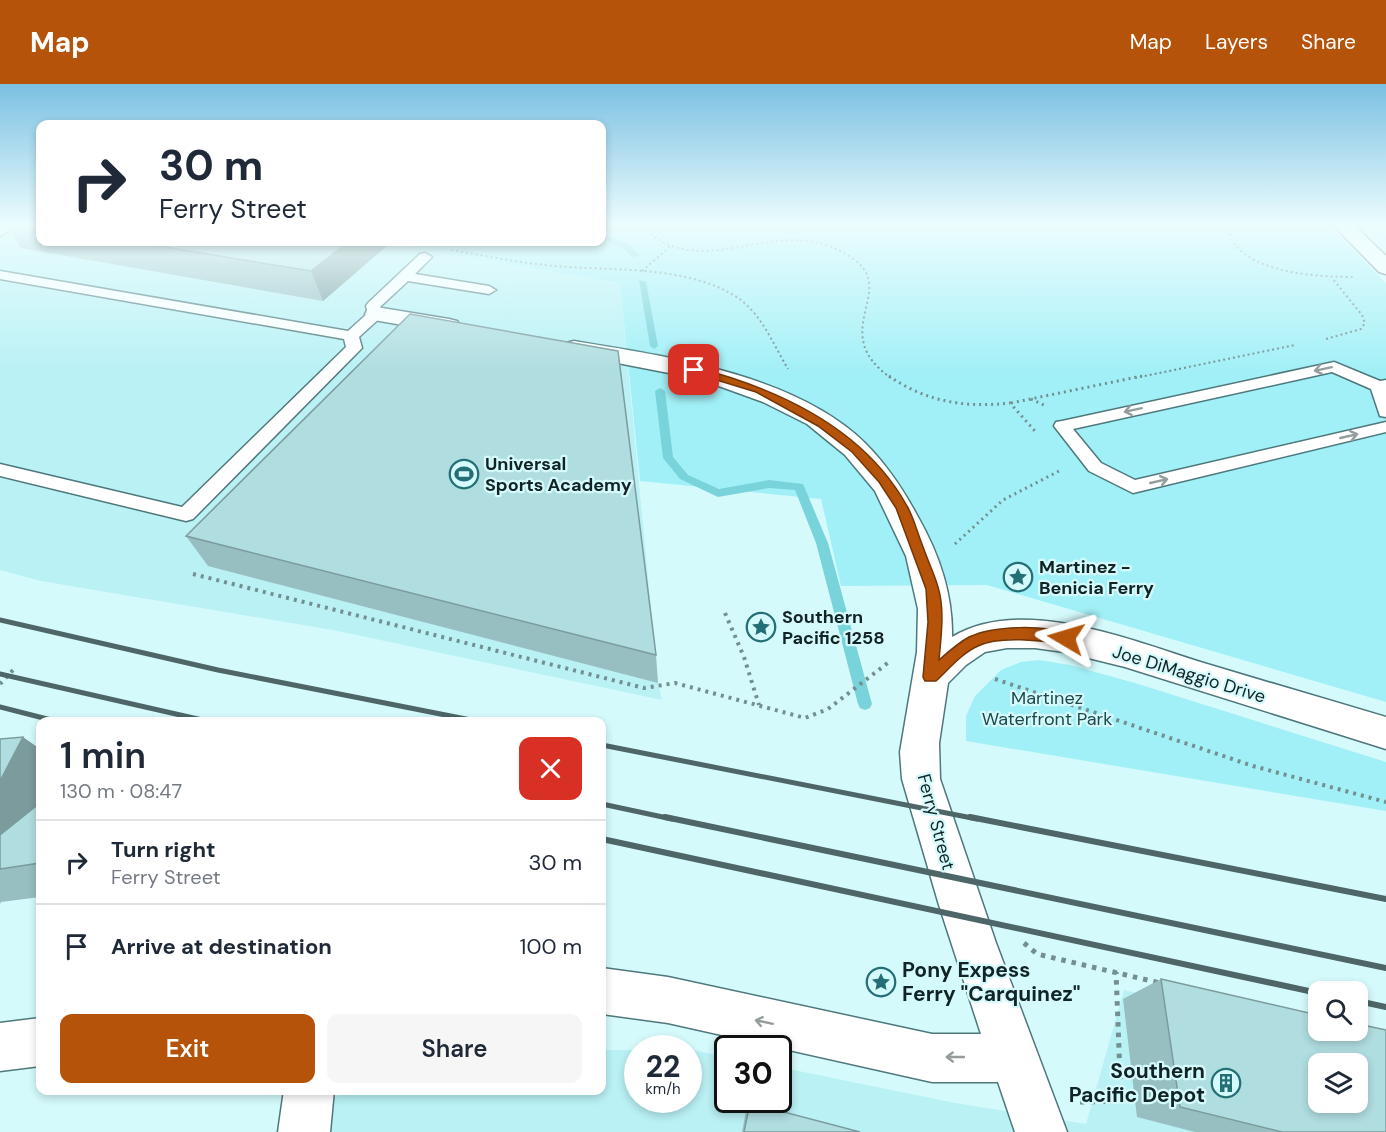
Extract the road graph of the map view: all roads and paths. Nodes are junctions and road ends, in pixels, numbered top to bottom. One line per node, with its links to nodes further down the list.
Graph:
1 (408, 273): 6 (lane)
2 (652, 273): 18 (path)
3 (866, 273): 20 (path)
4 (1307, 273): 9 (path)
5 (0, 275): 8 (lane)
6 (405, 276): 11 (lane); 12 (lane)
7 (1362, 277): 9 (path)
8 (18, 278): 10 (lane); 14 (lane)
9 (1332, 278): 15 (path)
10 (0, 289)
11 (489, 290)
12 (376, 314): 13 (street); 14 (lane)
13 (473, 330)
14 (351, 336): 25 (lane)
15 (1316, 341)
16 (1305, 343): 20 (path)
17 (554, 344): 31 (street, Ferry Street)
18 (792, 376)
19 (1382, 385): 21 (lane); 22 (lane, one-way to 22)
20 (1010, 403): 23 (path)
21 (1386, 412)
22 (1386, 427)
23 (1039, 435)
24 (1067, 467): 26 (path)
25 (0, 471)
26 (952, 547)
27 (193, 574): 34 (path)
28 (725, 613): 34 (path)
29 (889, 662): 34 (path)
30 (15, 668): 33 (path)
31 (930, 677): 35 (street, Joe DiMaggio Drive); 45 (street, Ferry Street)
32 (987, 680): 36 (path)
33 (0, 684)
34 (759, 706)
35 (1386, 734)
36 (1386, 802)
37 (1024, 944): 38 (path)
38 (1116, 972): 39 (path); 41 (path)
39 (1172, 986)
40 (606, 992): 45 (street, one-way to 40)
41 (1118, 1021): 42 (path); 47 (path)
42 (1126, 1023)
43 (36, 1042): 44 (street)
44 (0, 1047)
45 (1014, 1058): 49 (street, Ferry Street)
46 (308, 1095): 48 (street)
47 (1074, 1102)
48 (304, 1132)
49 (1041, 1132)

